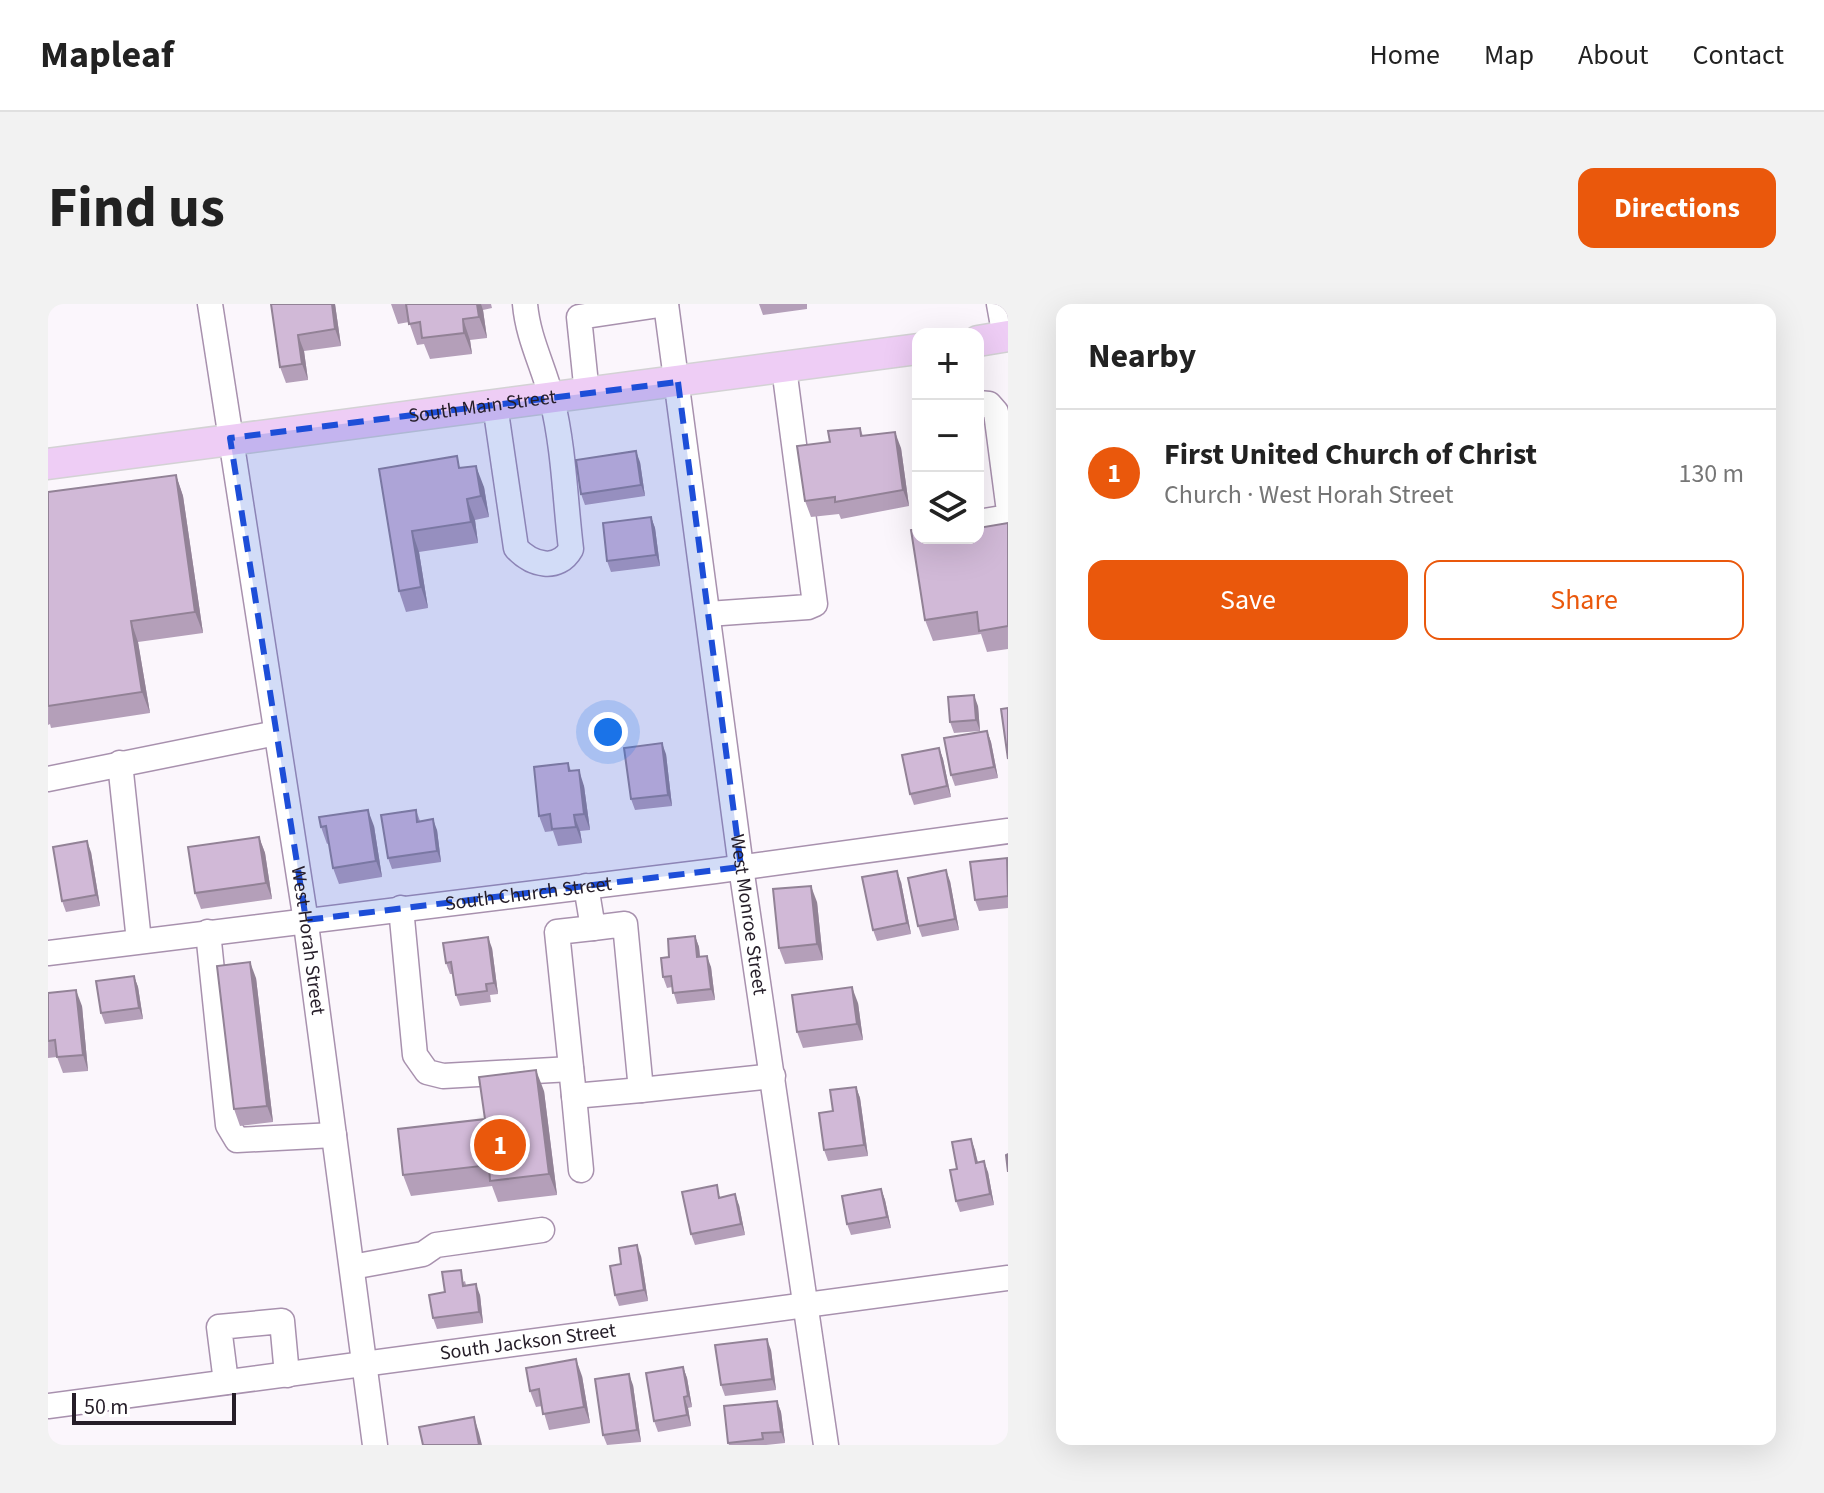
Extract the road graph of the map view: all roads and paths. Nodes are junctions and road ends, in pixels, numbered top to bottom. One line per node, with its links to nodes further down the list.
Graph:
1 (210, 304): 13 (street, West Horah Street)
2 (525, 304): 10 (street)
3 (666, 304): 8 (street, West Monroe Street); 9 (street)
4 (999, 304): 5 (street)
5 (997, 338)
6 (912, 350): 7 (main road, South Main Street)
7 (784, 368): 8 (main road, South Main Street); 18 (street)
8 (678, 382): 9 (main road, South Main Street); 18 (street, West Monroe Street)
9 (587, 394): 10 (main road, South Main Street)
10 (552, 398): 12 (main road, South Main Street); 12 (street)
11 (984, 404): 15 (street)
12 (495, 405): 13 (main road, South Main Street)
13 (230, 438): 14 (main road, South Main Street); 19 (street, West Horah Street)
14 (48, 464)
15 (1008, 504)
16 (1008, 517): 17 (street)
17 (984, 521)
18 (708, 614): 23 (street, West Monroe Street)
19 (276, 733): 20 (street); 26 (street, West Horah Street)
20 (120, 763): 21 (street); 29 (street)
21 (48, 779)
22 (1008, 831): 23 (street, South Church Street)
23 (741, 867): 24 (street, South Church Street); 32 (street, West Monroe Street)
24 (586, 886): 25 (street, South Church Street); 27 (street)
25 (401, 908): 26 (street, South Church Street); 31 (street)
26 (306, 920): 28 (street, South Church Street); 35 (street, West Horah Street)
27 (593, 928): 31 (street); 33 (street)
28 (208, 932): 29 (street, South Church Street); 35 (street)
29 (139, 941): 30 (street, South Church Street)
30 (48, 953)
31 (571, 1069): 34 (street)
32 (773, 1076): 33 (street); 40 (street, West Monroe Street)
33 (641, 1090): 34 (street)
34 (574, 1096): 36 (street)
35 (334, 1135): 38 (street, West Horah Street)
36 (581, 1170)
37 (542, 1230): 38 (street)
38 (352, 1267): 41 (street, West Horah Street)
39 (1008, 1278): 40 (street, South Jackson Street)
40 (807, 1306): 41 (street, South Jackson Street); 46 (street, West Monroe Street)
41 (365, 1364): 42 (street, South Jackson Street); 45 (street, West Horah Street)
42 (287, 1375): 43 (street, South Jackson Street); 43 (street)
43 (226, 1382): 44 (street, South Jackson Street)
44 (48, 1406)
45 (375, 1445)
46 (826, 1445)

